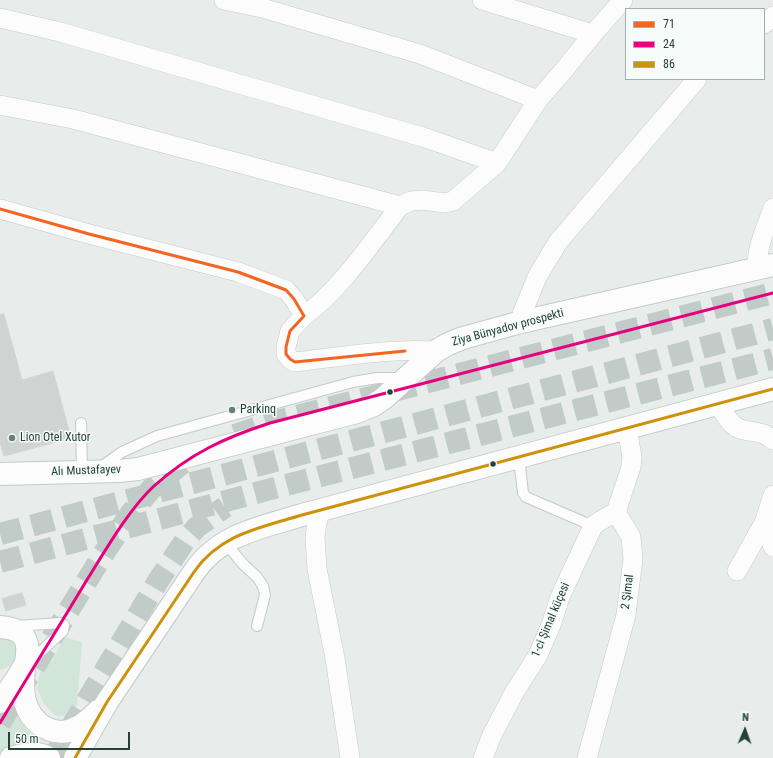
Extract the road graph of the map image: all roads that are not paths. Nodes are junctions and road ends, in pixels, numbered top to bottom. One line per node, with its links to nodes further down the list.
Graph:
1 (224, 0): 9 (street)
2 (482, 0): 7 (street)
3 (623, 0): 7 (street)
4 (773, 16): 6 (street)
5 (0, 18): 11 (street)
6 (765, 23)
7 (593, 34): 9 (street)
8 (696, 80): 17 (street)
9 (538, 100): 11 (street)
10 (0, 105): 12 (street)
11 (497, 163): 12 (street)
12 (400, 206): 16 (street)
13 (773, 208): 15 (street)
14 (0, 209): 16 (street)
15 (765, 268): 17 (main road, Ziya Bünyadov prospekti)
16 (304, 316): 18 (street)
17 (521, 322): 18 (main road, Ziya Bünyadov prospekti)
18 (436, 351): 19 (main road, Ziya Bünyadov prospekti)
19 (406, 378): 26 (main road, Ziya Bünyadov prospekti); 27 (lane)
20 (773, 389): 21 (main road)
21 (718, 403): 23 (main road); 24 (street)
22 (81, 423): 27 (lane)
23 (627, 428): 25 (main road); 31 (street)
24 (773, 440)
25 (519, 458): 30 (main road); 33 (lane)
26 (172, 461): 27 (main road, Alı Mustafayev)
27 (89, 471): 28 (main road, Alı Mustafayev)
28 (0, 474)
29 (773, 495): 32 (street)
30 (321, 511): 34 (main road); 46 (street)
31 (616, 512): 33 (street); 48 (street, 2 Şimal)
32 (764, 523): 35 (street); 36 (street)
33 (593, 526): 47 (street, 1-ci Şimal küçesi)
34 (226, 542): 37 (lane); 42 (main road)
35 (773, 547)
36 (738, 571)
37 (257, 626)
38 (1, 627): 39 (main road); 39 (lane)
39 (24, 667): 40 (lane); 41 (main road); 42 (main road)
40 (4, 681)
41 (0, 702)
42 (107, 702): 45 (main road)
43 (11, 758): 44 (main road)
44 (49, 758)
45 (75, 758)
46 (350, 758)
47 (483, 758)
48 (587, 758)

